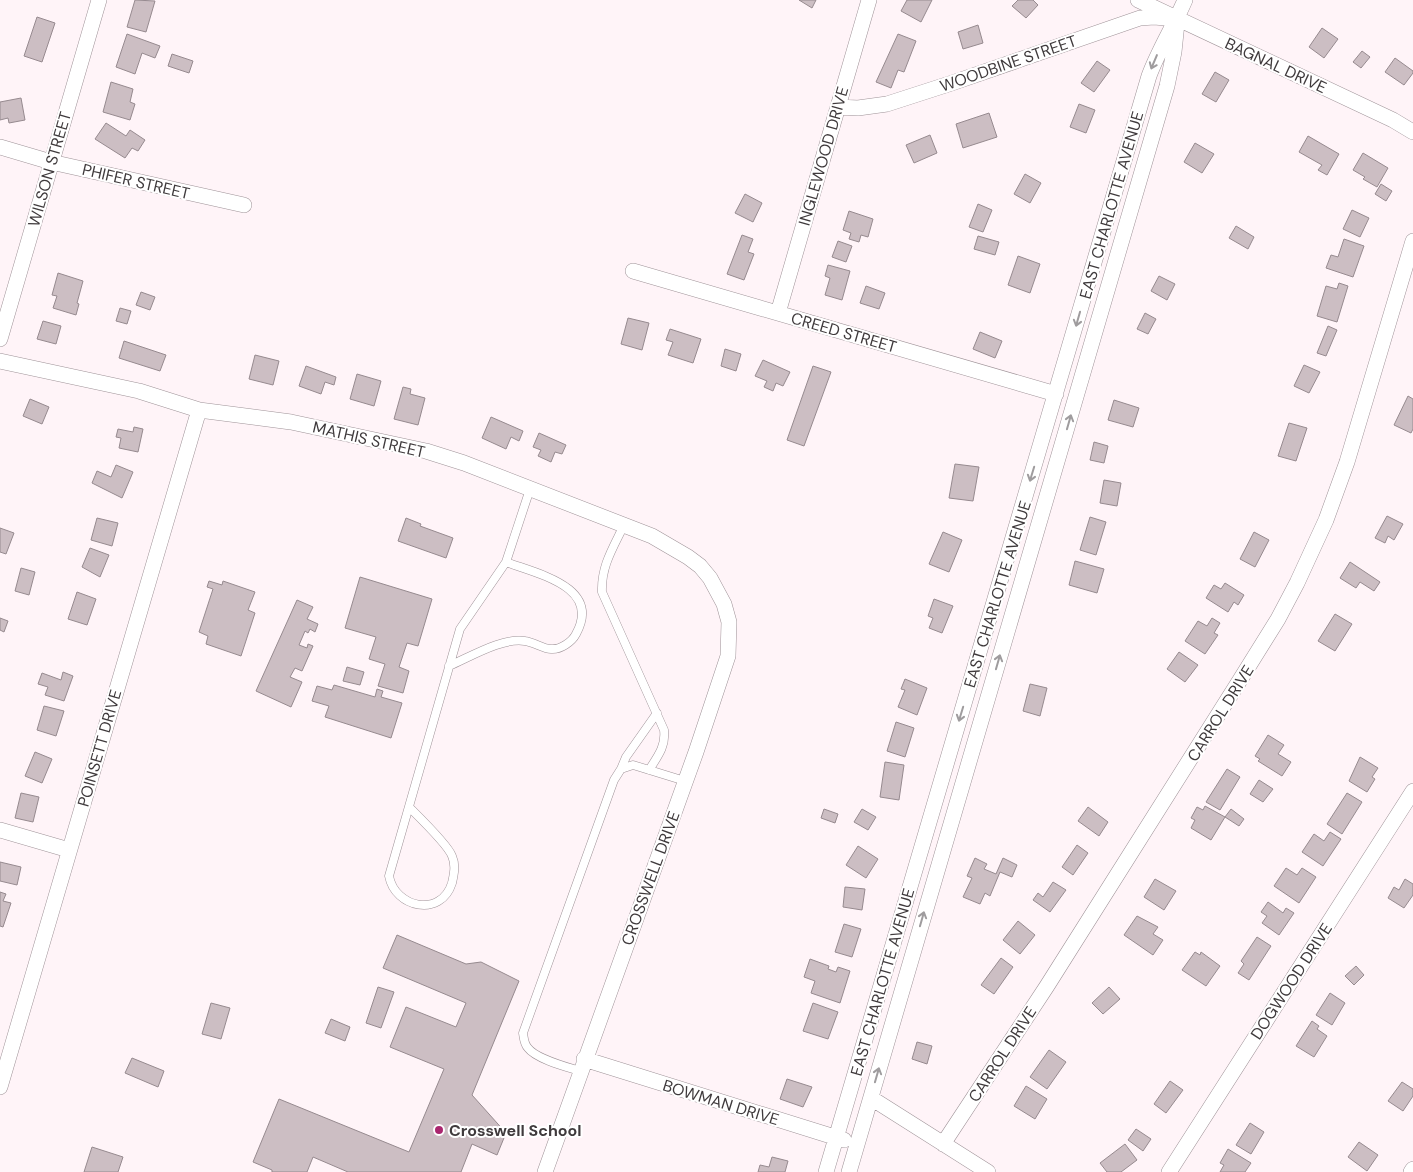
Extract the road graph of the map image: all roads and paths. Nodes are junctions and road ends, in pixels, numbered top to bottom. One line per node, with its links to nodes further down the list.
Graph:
1 (99, 0): 9 (street, WILSON STREET)
2 (869, 0): 6 (street, INGLEWOOD DRIVE)
3 (1138, 0): 5 (street, BAGNAL DRIVE)
4 (1185, 0): 5 (street, EAST CHARLOTTE AVENUE)
5 (1177, 19): 6 (street, WOODBINE STREET); 7 (street, BAGNAL DRIVE); 16 (street, EAST CHARLOTTE AVENUE, one-way to 16); 33 (street, EAST CHARLOTTE AVENUE, one-way to 5)
6 (838, 106): 13 (street, INGLEWOOD DRIVE)
7 (1413, 132)
8 (0, 147): 9 (street, PHIFER STREET)
9 (52, 162): 10 (street, PHIFER STREET); 14 (street, WILSON STREET)
10 (244, 205)
11 (1413, 241): 36 (street, CARROL DRIVE)
12 (633, 271): 13 (street, CREED STREET)
13 (778, 313): 16 (street, CREED STREET)
14 (0, 339)
15 (0, 361): 17 (street, MATHIS STREET)
16 (1056, 394): 34 (street, EAST CHARLOTTE AVENUE, one-way to 34)
17 (198, 410): 18 (street, MATHIS STREET); 30 (street, POINSETT DRIVE)
18 (530, 489): 19 (street, MATHIS STREET); 20 (lane)
19 (624, 525): 21 (street, MATHIS STREET); 23 (lane)
20 (506, 562): 22 (lane); 22 (lane)
21 (713, 584): 26 (street, CROSSWELL DRIVE)
22 (449, 666): 28 (lane)
23 (657, 713): 24 (lane); 25 (lane)
24 (621, 769): 25 (lane); 31 (lane)
25 (649, 770): 26 (lane)
26 (685, 781): 31 (street, CROSSWELL DRIVE)
27 (1413, 791): 41 (street, DOGWOOD DRIVE)
28 (409, 807): 28 (lane)
29 (0, 830): 30 (street)
30 (69, 850): 32 (street, POINSETT DRIVE)
31 (582, 1065): 34 (street, BOWMAN DRIVE); 37 (street, CROSSWELL DRIVE)
32 (0, 1088)
33 (871, 1098): 35 (street, EAST CHARLOTTE AVENUE); 36 (street)
34 (836, 1138): 35 (street, BOWMAN DRIVE); 38 (street, EAST CHARLOTTE AVENUE)
35 (857, 1144): 39 (street, EAST CHARLOTTE AVENUE)
36 (943, 1144): 40 (street)
37 (544, 1172)
38 (826, 1172)
39 (849, 1172)
40 (988, 1172)
41 (1169, 1172)

